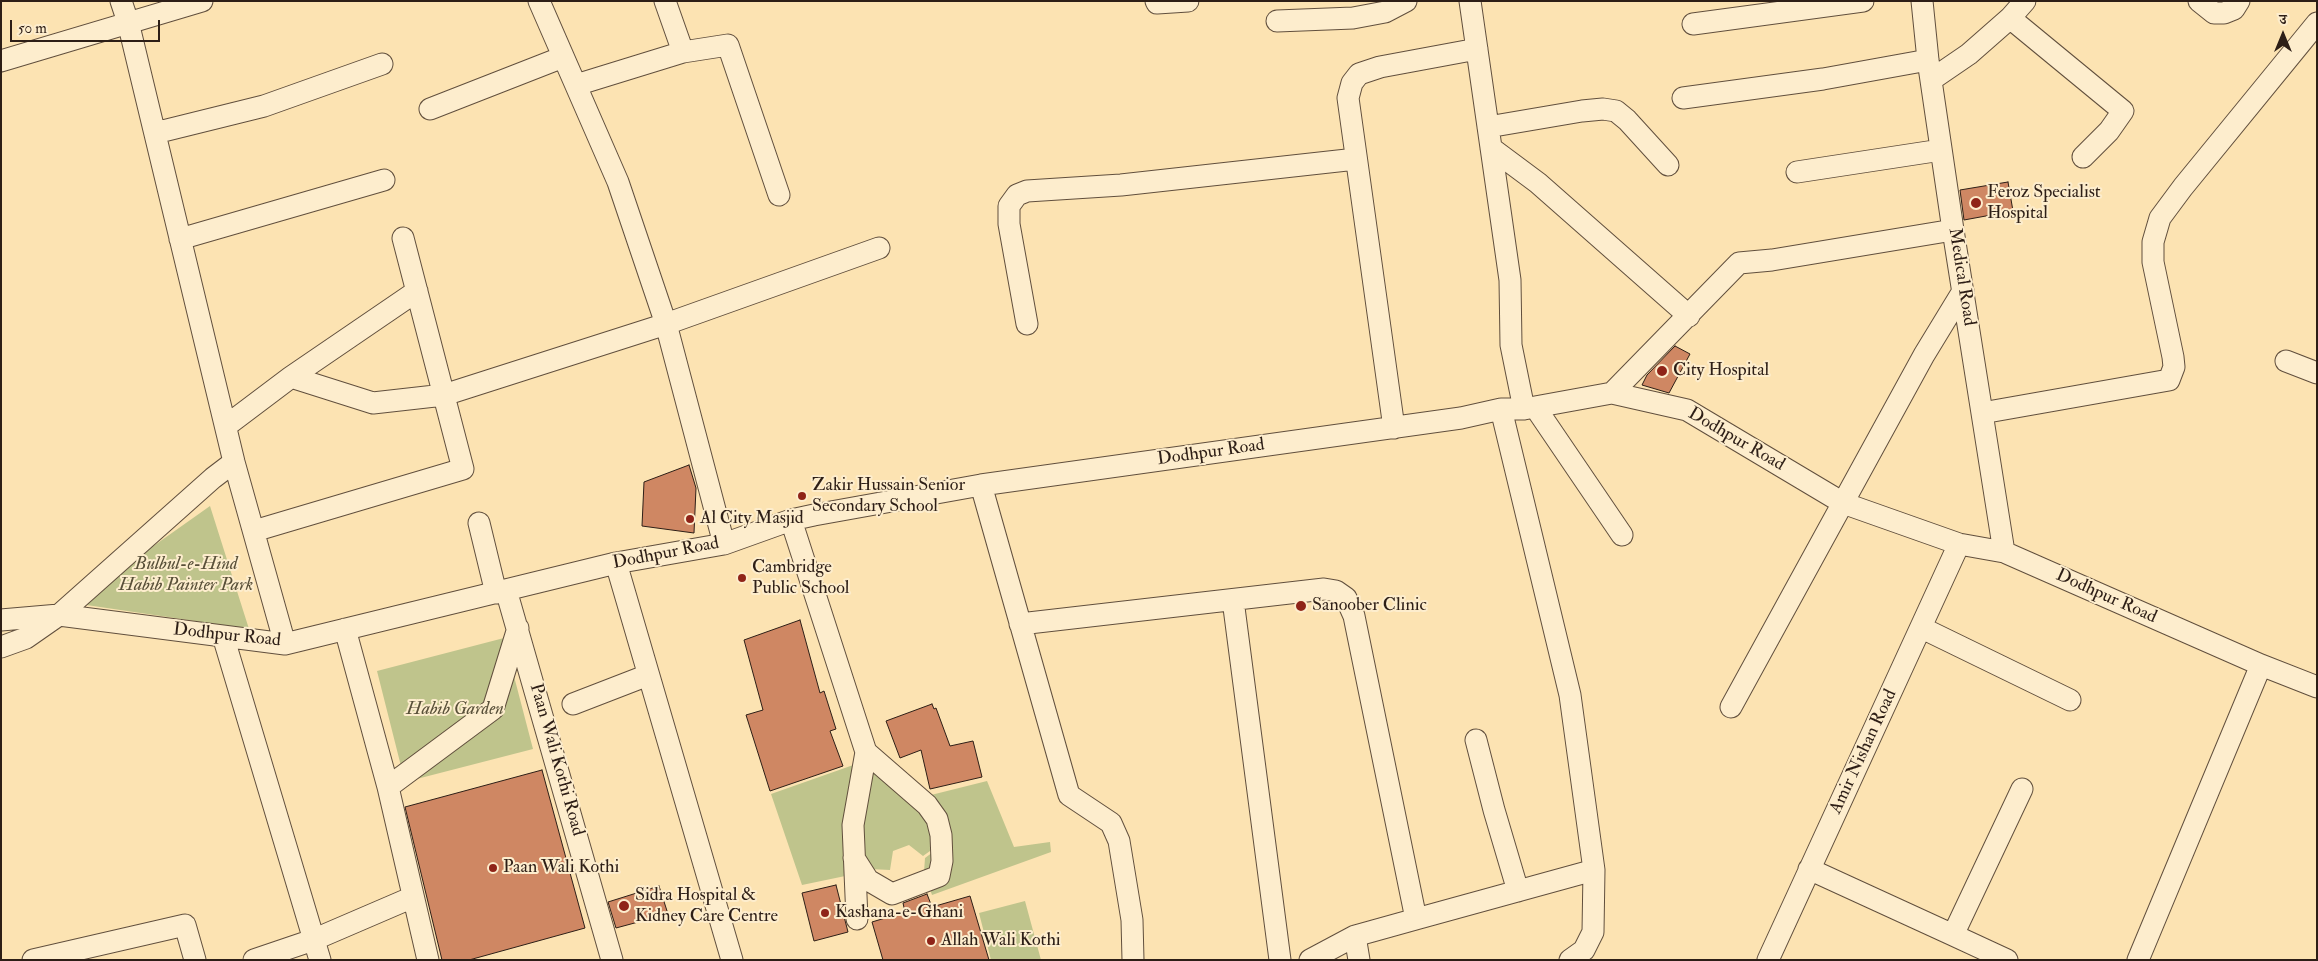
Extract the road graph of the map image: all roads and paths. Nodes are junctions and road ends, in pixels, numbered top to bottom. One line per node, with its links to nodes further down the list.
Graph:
1 (121, 1): 17 (street)
2 (202, 1): 17 (street)
3 (539, 1): 22 (street)
4 (665, 1): 21 (street)
5 (1156, 1): 6 (street)
6 (1188, 1)
7 (1406, 1): 14 (street)
8 (1470, 1): 20 (street)
9 (1863, 1): 19 (street)
10 (1922, 1): 25 (street, Medical Road)
11 (2025, 1): 15 (street)
12 (2199, 1): 13 (street)
13 (2239, 1)
14 (1371, 8): 16 (street)
15 (2010, 18): 25 (street); 32 (street)
16 (1277, 20)
17 (128, 22): 23 (street); 29 (street)
18 (2317, 23): 54 (street)
19 (1692, 24)
20 (1477, 49): 30 (street); 33 (street)
21 (683, 52): 26 (street); 37 (street)
22 (563, 57): 26 (street); 28 (street)
23 (1, 61)
24 (382, 64): 29 (street)
25 (1929, 70): 27 (street); 31 (street, Medical Road)
26 (576, 85): 45 (street)
27 (1683, 98)
28 (430, 109)
29 (155, 133): 40 (street)
30 (1490, 138): 34 (street); 44 (street); 52 (street)
31 (1942, 150): 35 (street); 38 (street, Medical Road)
32 (2083, 157)
33 (1356, 159): 46 (street); 56 (street)
34 (1668, 165)
35 (1797, 172)
36 (384, 180): 40 (street)
37 (778, 196)
38 (1953, 230): 43 (street, Medical Road); 44 (street)
39 (403, 238): 42 (street)
40 (180, 239): 55 (street)
41 (879, 248): 45 (street)
42 (417, 291): 49 (street); 51 (street)
43 (1963, 291): 54 (street, Medical Road); 59 (street)
44 (1689, 316): 50 (street)
45 (666, 324): 51 (street); 64 (street)
46 (1027, 324)
47 (2286, 361): 48 (street)
48 (2317, 373)
49 (291, 377): 51 (street); 55 (street)
50 (1612, 393): 52 (street, Dodhpur Road); 59 (street, Dodhpur Road)
51 (444, 395): 62 (street)
52 (1530, 408): 53 (street, Dodhpur Road); 63 (street)
53 (1501, 409): 56 (street, Dodhpur Road); 91 (street)
54 (1982, 413): 66 (street, Medical Road)
55 (226, 426): 57 (street)
56 (1394, 428): 58 (street, Dodhpur Road)
57 (234, 462): 62 (street); 70 (street)
58 (981, 485): 60 (street, Dodhpur Road); 72 (street)
59 (1843, 503): 65 (street, Dodhpur Road); 84 (street)
60 (791, 520): 64 (street, Dodhpur Road); 86 (street)
61 (479, 524): 68 (street, Paan Wali Kothi Road)
62 (254, 532): 77 (street)
63 (1622, 536)
64 (724, 544): 67 (street, Dodhpur Road)
65 (1959, 544): 66 (street, Dodhpur Road); 74 (street, Amir Nishan Road)
66 (2004, 552): 79 (street, Dodhpur Road)
67 (616, 563): 68 (street, Dodhpur Road); 80 (street)
68 (501, 591): 73 (street, Paan Wali Kothi Road); 75 (street, Dodhpur Road)
69 (1233, 600): 72 (street); 95 (street); 106 (street)
70 (60, 616): 71 (street, Dodhpur Road); 76 (street, Dodhpur Road); 78 (street)
71 (1, 620)
72 (1020, 624): 105 (street)
73 (518, 628): 87 (street); 103 (street, Paan Wali Kothi Road)
74 (1922, 628): 82 (street); 90 (street, Amir Nishan Road)
75 (345, 629): 77 (street, Dodhpur Road); 87 (street)
76 (223, 636): 77 (street, Dodhpur Road); 98 (street)
77 (284, 644)
78 (1, 647)
79 (2262, 665): 81 (street, Dodhpur Road); 112 (street)
80 (648, 675): 83 (street); 104 (street)
81 (2317, 687)
82 (2070, 700)
83 (573, 704)
84 (1731, 707)
85 (1476, 740): 92 (street)
86 (866, 752): 89 (street); 89 (street)
87 (388, 787): 93 (street)
88 (2022, 789): 96 (street)
89 (854, 858): 94 (street)
90 (1809, 869): 96 (street); 110 (street, Amir Nishan Road)
91 (1594, 870): 92 (street); 109 (street)
92 (1518, 891): 95 (street)
93 (413, 897): 98 (street); 102 (street)
94 (857, 919)
95 (1416, 919): 97 (street)
96 (1953, 935): 111 (street)
97 (1355, 936): 107 (street); 108 (street)
98 (317, 950): 101 (street)
99 (33, 960): 100 (street)
100 (195, 960)
101 (254, 960)
102 (428, 960)
103 (612, 960)
104 (732, 960)
105 (1133, 960)
106 (1280, 960)
107 (1310, 960)
108 (1359, 960)
109 (1570, 960)
110 (1768, 960)
111 (2006, 960)
112 (2138, 960)

